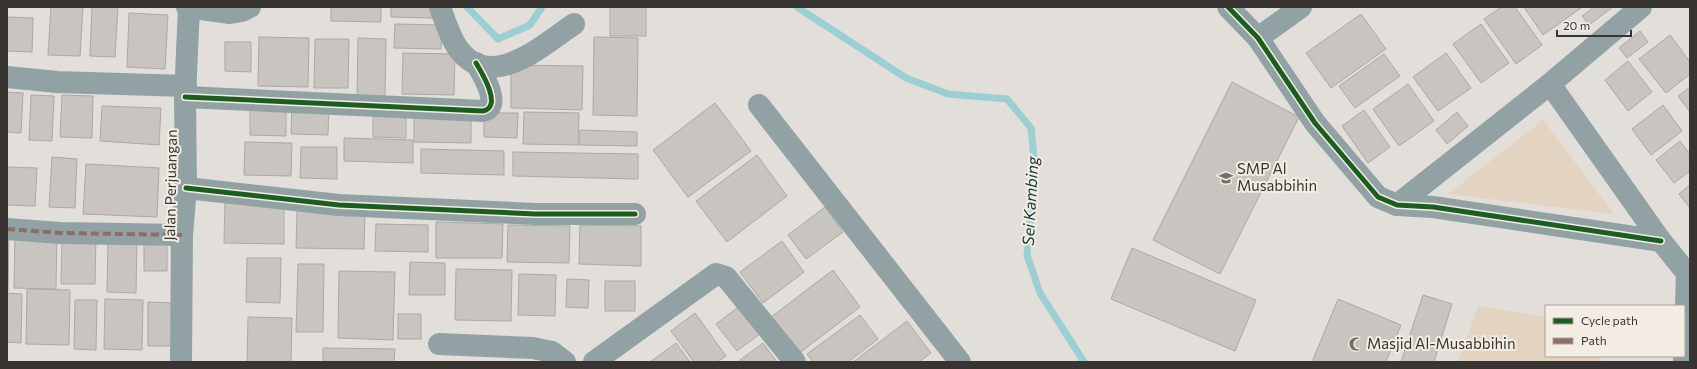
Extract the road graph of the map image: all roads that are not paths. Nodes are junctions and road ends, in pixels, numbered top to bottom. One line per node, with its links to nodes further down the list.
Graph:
1 (250, 7): 6 (street)
2 (440, 7): 9 (street)
3 (1228, 7): 8 (street)
4 (1301, 7): 8 (street)
5 (1641, 7): 11 (street)
6 (188, 8): 12 (street, Jalan Perjuangan)
7 (574, 24): 9 (street)
8 (1258, 38): 15 (street)
9 (476, 63): 12 (street)
10 (7, 77): 12 (street)
11 (1550, 84): 15 (street); 19 (street)
12 (185, 91): 14 (street, Jalan Perjuangan)
13 (759, 105): 27 (street)
14 (186, 188): 16 (street); 18 (street, Jalan Perjuangan)
15 (1397, 205): 19 (street)
16 (635, 214)
17 (7, 228): 18 (street)
18 (182, 235): 23 (street, Jalan Perjuangan)
19 (1661, 241): 20 (street)
20 (1688, 276): 21 (street)
21 (1685, 340)
22 (438, 344): 24 (street)
23 (181, 362)
24 (565, 362)
25 (594, 362): 26 (street)
26 (796, 362)
27 (960, 362)

